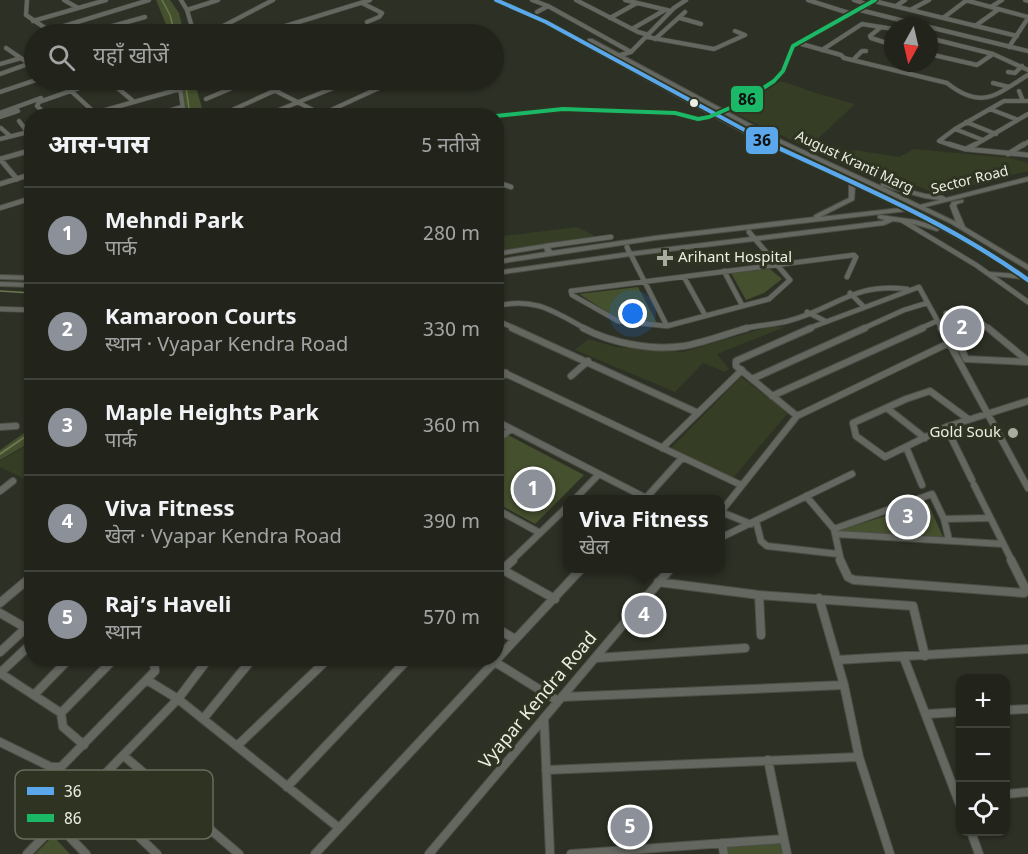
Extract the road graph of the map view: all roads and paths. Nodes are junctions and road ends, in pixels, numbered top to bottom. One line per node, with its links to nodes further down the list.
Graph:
1 (27, 0): 46 (street)
2 (64, 0): 30 (street)
3 (106, 0): 30 (street)
4 (149, 0): 49 (street)
5 (181, 0): 32 (street)
6 (218, 0): 32 (street)
7 (273, 0): 52 (street)
8 (370, 0): 23 (street)
9 (498, 0): 77 (main road, August Kranti Marg)
10 (509, 0): 37 (main road, August Kranti Marg)
11 (532, 0): 24 (street)
12 (552, 0): 24 (street)
13 (576, 0): 42 (street)
14 (625, 0): 25 (street)
15 (686, 0): 36 (street)
16 (808, 0): 39 (street)
17 (854, 0): 26 (street)
18 (875, 0): 26 (street); 28 (street)
19 (905, 0): 28 (street)
20 (929, 0): 35 (street)
21 (966, 0): 29 (street); 45 (street)
22 (1002, 0): 29 (street)
23 (362, 3): 47 (street); 53 (street)
24 (542, 3): 27 (street)
25 (638, 3): 33 (street); 42 (street)
26 (869, 4): 34 (street)
27 (548, 6): 37 (street); 72 (street)
28 (896, 6): 35 (street)
29 (991, 7): 31 (street)
30 (78, 8): 46 (street)
31 (999, 9): 41 (street); 55 (street)
32 (187, 10): 51 (street)
33 (665, 10): 36 (street); 58 (street)
34 (859, 10): 39 (street); 44 (street)
35 (912, 10): 45 (street)
36 (671, 11): 61 (street)
37 (537, 12): 74 (main road, August Kranti Marg)
38 (685, 12): 43 (street)
39 (852, 14): 66 (street)
40 (145, 17): 50 (street)
41 (1028, 17): 62 (street)
42 (610, 18): 58 (street)
43 (680, 18): 54 (street); 63 (street)
44 (891, 18)
45 (943, 18): 55 (street)
46 (33, 21): 48 (street)
47 (367, 22)
48 (38, 24)
49 (71, 24)
50 (120, 24)
51 (191, 24)
52 (228, 24)
53 (298, 24)
54 (700, 24)
55 (975, 26): 62 (street)
56 (881, 27): 57 (street); 65 (street); 69 (street)
57 (884, 28)
58 (632, 29): 61 (street)
59 (938, 29): 67 (street)
60 (735, 31): 63 (street)
61 (648, 36): 63 (street); 72 (street)
62 (1017, 36): 67 (street)
63 (655, 39)
64 (938, 40): 73 (street)
65 (884, 42)
66 (798, 43): 69 (street); 116 (street)
67 (1009, 47): 71 (street)
68 (6, 48): 76 (street)
69 (822, 50): 78 (street)
70 (866, 51): 78 (street)
71 (1028, 51)
72 (631, 52): 74 (street)
73 (993, 54): 75 (street); 82 (street)
74 (619, 56): 77 (street); 116 (main road, August Kranti Marg)
75 (938, 56)
76 (21, 58): 79 (street); 80 (street)
77 (610, 58): 120 (main road, August Kranti Marg)
78 (853, 60): 89 (street)
79 (24, 61)
80 (0, 63)
81 (24, 65): 85 (street)
82 (1022, 66): 83 (street); 84 (street)
83 (1028, 70)
84 (1008, 72)
85 (0, 74)
86 (1028, 75): 89 (street)
87 (993, 83): 89 (street)
88 (24, 84): 101 (street)
89 (1009, 87)
90 (59, 90): 118 (street)
91 (70, 90): 107 (street); 108 (street)
92 (120, 90): 103 (street)
93 (176, 90): 103 (street)
94 (180, 90): 106 (street)
95 (228, 90): 102 (street)
96 (275, 90): 111 (street)
97 (278, 90): 105 (street)
98 (327, 90): 105 (street)
99 (375, 90): 114 (street)
100 (1019, 91): 104 (street)
101 (0, 92)
102 (206, 99)
103 (133, 101): 109 (street)
104 (1026, 101): 115 (street)
105 (295, 102): 112 (street); 113 (street)
106 (182, 107): 110 (street)
107 (40, 108)
108 (90, 108)
109 (108, 108)
110 (178, 108)
111 (236, 108)
112 (282, 108)
113 (307, 108)
114 (336, 108)
115 (990, 109): 121 (street); 123 (street)
116 (723, 112): 120 (street); 140 (main road, August Kranti Marg)
117 (1028, 114): 121 (street)
118 (0, 115)
119 (504, 115): 120 (street)
120 (715, 116): 140 (main road, August Kranti Marg)
121 (1018, 120): 128 (street)
122 (19, 121): 124 (street)
123 (966, 122): 125 (street); 128 (street)
124 (24, 126)
125 (955, 129): 131 (street); 133 (street)
126 (2, 131): 129 (street)
127 (24, 133): 129 (street)
128 (996, 134): 131 (street)
129 (10, 136): 130 (street)
130 (0, 139)
131 (983, 140): 133 (street)
132 (1028, 142): 135 (street)
133 (965, 149): 135 (street)
134 (24, 152): 137 (street)
135 (1007, 154): 136 (street)
136 (1028, 155)
137 (0, 159): 139 (street)
138 (24, 177): 139 (street)
139 (17, 179): 142 (street)
140 (852, 180): 145 (main road); 148 (main road, August Kranti Marg); 148 (main road, August Kranti Marg); 151 (main road)
141 (1028, 181): 145 (main road, Sector Road); 153 (main road, Sector Road)
142 (0, 184)
143 (504, 185): 144 (street)
144 (511, 188)
145 (958, 198): 148 (main road, Sector Road)
146 (24, 200): 147 (street)
147 (0, 208)
148 (917, 209): 149 (main road, Sector Road); 151 (main road); 153 (main road, August Kranti Marg); 154 (main road, August Kranti Marg)
149 (880, 217): 150 (main road); 155 (main road)
150 (892, 219): 152 (main road); 155 (main road)
151 (809, 220): 160 (main road)
152 (903, 221): 154 (main road); 167 (street)
153 (963, 229): 164 (main road, August Kranti Marg)
154 (955, 235): 172 (main road, August Kranti Marg)
155 (752, 236): 158 (main road); 162 (street)
156 (610, 237): 157 (street)
157 (546, 246): 159 (main road); 160 (main road)
158 (629, 252): 163 (main road); 166 (main road); 173 (street)
159 (504, 253)
160 (550, 254): 161 (main road)
161 (504, 261)
162 (774, 264): 165 (street); 170 (street); 181 (street)
163 (504, 266)
164 (1028, 268)
165 (724, 271): 169 (street); 181 (street)
166 (504, 272)
167 (989, 274): 172 (main road); 178 (street)
168 (0, 277): 171 (main road)
169 (684, 277): 173 (street); 186 (street)
170 (847, 277)
171 (24, 278)
172 (1026, 279)
173 (644, 282): 190 (street); 190 (street)
174 (0, 284): 175 (main road)
175 (24, 285)
176 (908, 289): 177 (street); 179 (street); 182 (street)
177 (850, 293): 182 (street); 185 (street)
178 (1028, 302)
179 (927, 303): 188 (street); 197 (street)
180 (504, 305): 185 (street)
181 (742, 305): 186 (street)
182 (863, 306): 187 (street)
183 (0, 309): 184 (street)
184 (24, 310)
185 (807, 312): 187 (street)
186 (705, 315): 190 (street)
187 (825, 321): 194 (street)
188 (937, 321): 191 (street); 198 (street)
189 (504, 324): 192 (street)
190 (666, 326)
191 (949, 343): 202 (street); 203 (street)
192 (588, 361): 196 (street); 201 (street)
193 (1028, 361): 193 (street)
194 (742, 370): 197 (street); 201 (street)
195 (506, 373): 213 (street)
196 (571, 376)
197 (752, 379): 198 (street)
198 (772, 396): 202 (street)
199 (1028, 401): 203 (street)
200 (888, 409): 204 (street); 211 (street); 212 (street)
201 (698, 413): 213 (street)
202 (797, 416): 220 (street)
203 (987, 416): 204 (street); 215 (street)
204 (968, 419): 207 (street)
205 (16, 426): 208 (street)
206 (504, 426): 209 (street)
207 (946, 427): 211 (street); 232 (street)
208 (0, 428)
209 (511, 429): 210 (street); 217 (street)
210 (504, 435)
211 (926, 438): 212 (street)
212 (906, 447): 221 (street)
213 (662, 448): 214 (street)
214 (682, 458): 220 (street); 226 (street)
215 (1019, 472): 216 (street); 222 (street)
216 (1028, 473)
217 (599, 474): 224 (street); 225 (street)
218 (852, 474): 227 (street)
219 (13, 481): 223 (street)
220 (741, 485): 228 (street)
221 (922, 485)
222 (1028, 488)
223 (0, 491)
224 (579, 495)
225 (638, 495)
226 (649, 495)
227 (806, 496): 234 (street); 235 (street)
228 (725, 507)
229 (563, 510): 236 (street)
230 (725, 513): 234 (street)
231 (504, 514): 236 (street)
232 (990, 518): 233 (street); 239 (street)
233 (944, 519): 235 (street); 238 (street)
234 (754, 522): 237 (street); 240 (street)
235 (835, 531): 238 (street); 240 (street)
236 (540, 533): 241 (street)
237 (725, 536)
238 (949, 540): 239 (street)
239 (1003, 544): 240 (street)
240 (838, 554)
241 (504, 564)
242 (504, 570): 249 (street)
243 (578, 573): 249 (street)
244 (666, 573): 245 (street, Vyapar Kendra Road)
245 (658, 582): 247 (street); 263 (street, Vyapar Kendra Road)
246 (24, 583): 250 (street)
247 (759, 595): 248 (street); 255 (street)
248 (819, 598): 262 (street); 265 (street)
249 (555, 599): 256 (street)
250 (0, 603)
251 (0, 613): 252 (street)
252 (24, 627)
253 (24, 630): 260 (street)
254 (504, 633): 256 (street)
255 (761, 635)
256 (515, 639): 261 (street)
257 (745, 648): 263 (street)
258 (1028, 649): 262 (street)
259 (24, 650): 275 (street)
260 (0, 652)
261 (504, 652)
262 (925, 656): 264 (street)
263 (596, 658): 280 (street, Vyapar Kendra Road)
264 (904, 658): 265 (street); 285 (street)
265 (837, 660): 277 (street)
266 (62, 666): 278 (street)
267 (107, 666): 284 (street)
268 (156, 666): 276 (street)
269 (204, 666): 279 (street)
270 (246, 666): 287 (street)
271 (321, 666): 290 (street)
272 (401, 666): 297 (street)
273 (491, 666): 301 (street)
274 (502, 666): 280 (street)
275 (0, 673): 278 (street)
276 (147, 680): 279 (street); 289 (street)
277 (844, 685): 280 (street); 292 (street)
278 (34, 695): 284 (street)
279 (178, 699): 287 (street); 291 (street)
280 (560, 699): 286 (street, Vyapar Kendra Road)
281 (1028, 710): 282 (street)
282 (1010, 711)
283 (956, 712): 285 (street)
284 (61, 713): 289 (street)
285 (927, 714): 298 (street)
286 (544, 718): 296 (street); 315 (street, Vyapar Kendra Road)
287 (203, 719): 290 (street)
288 (0, 742): 289 (street)
289 (84, 745)
290 (237, 746): 297 (street)
291 (124, 756): 294 (street); 295 (street)
292 (859, 758): 293 (street); 320 (street)
293 (768, 760): 296 (street); 307 (street)
294 (111, 770)
295 (140, 770)
296 (546, 770): 316 (street)
297 (286, 787): 301 (street)
298 (956, 791)
299 (1028, 792): 300 (street)
300 (1010, 794)
301 (339, 828): 314 (street)
302 (213, 832): 313 (street)
303 (973, 836): 321 (street)
304 (41, 839): 310 (street)
305 (72, 839): 311 (street)
306 (142, 839): 312 (street)
307 (783, 839): 308 (street); 319 (street)
308 (722, 843): 309 (street); 318 (street)
309 (643, 851): 317 (street)
310 (27, 854)
311 (86, 854)
312 (158, 854)
313 (239, 854)
314 (315, 854)
315 (429, 854)
316 (550, 854)
317 (571, 854)
318 (724, 854)
319 (787, 854)
320 (890, 854)
321 (979, 854)

